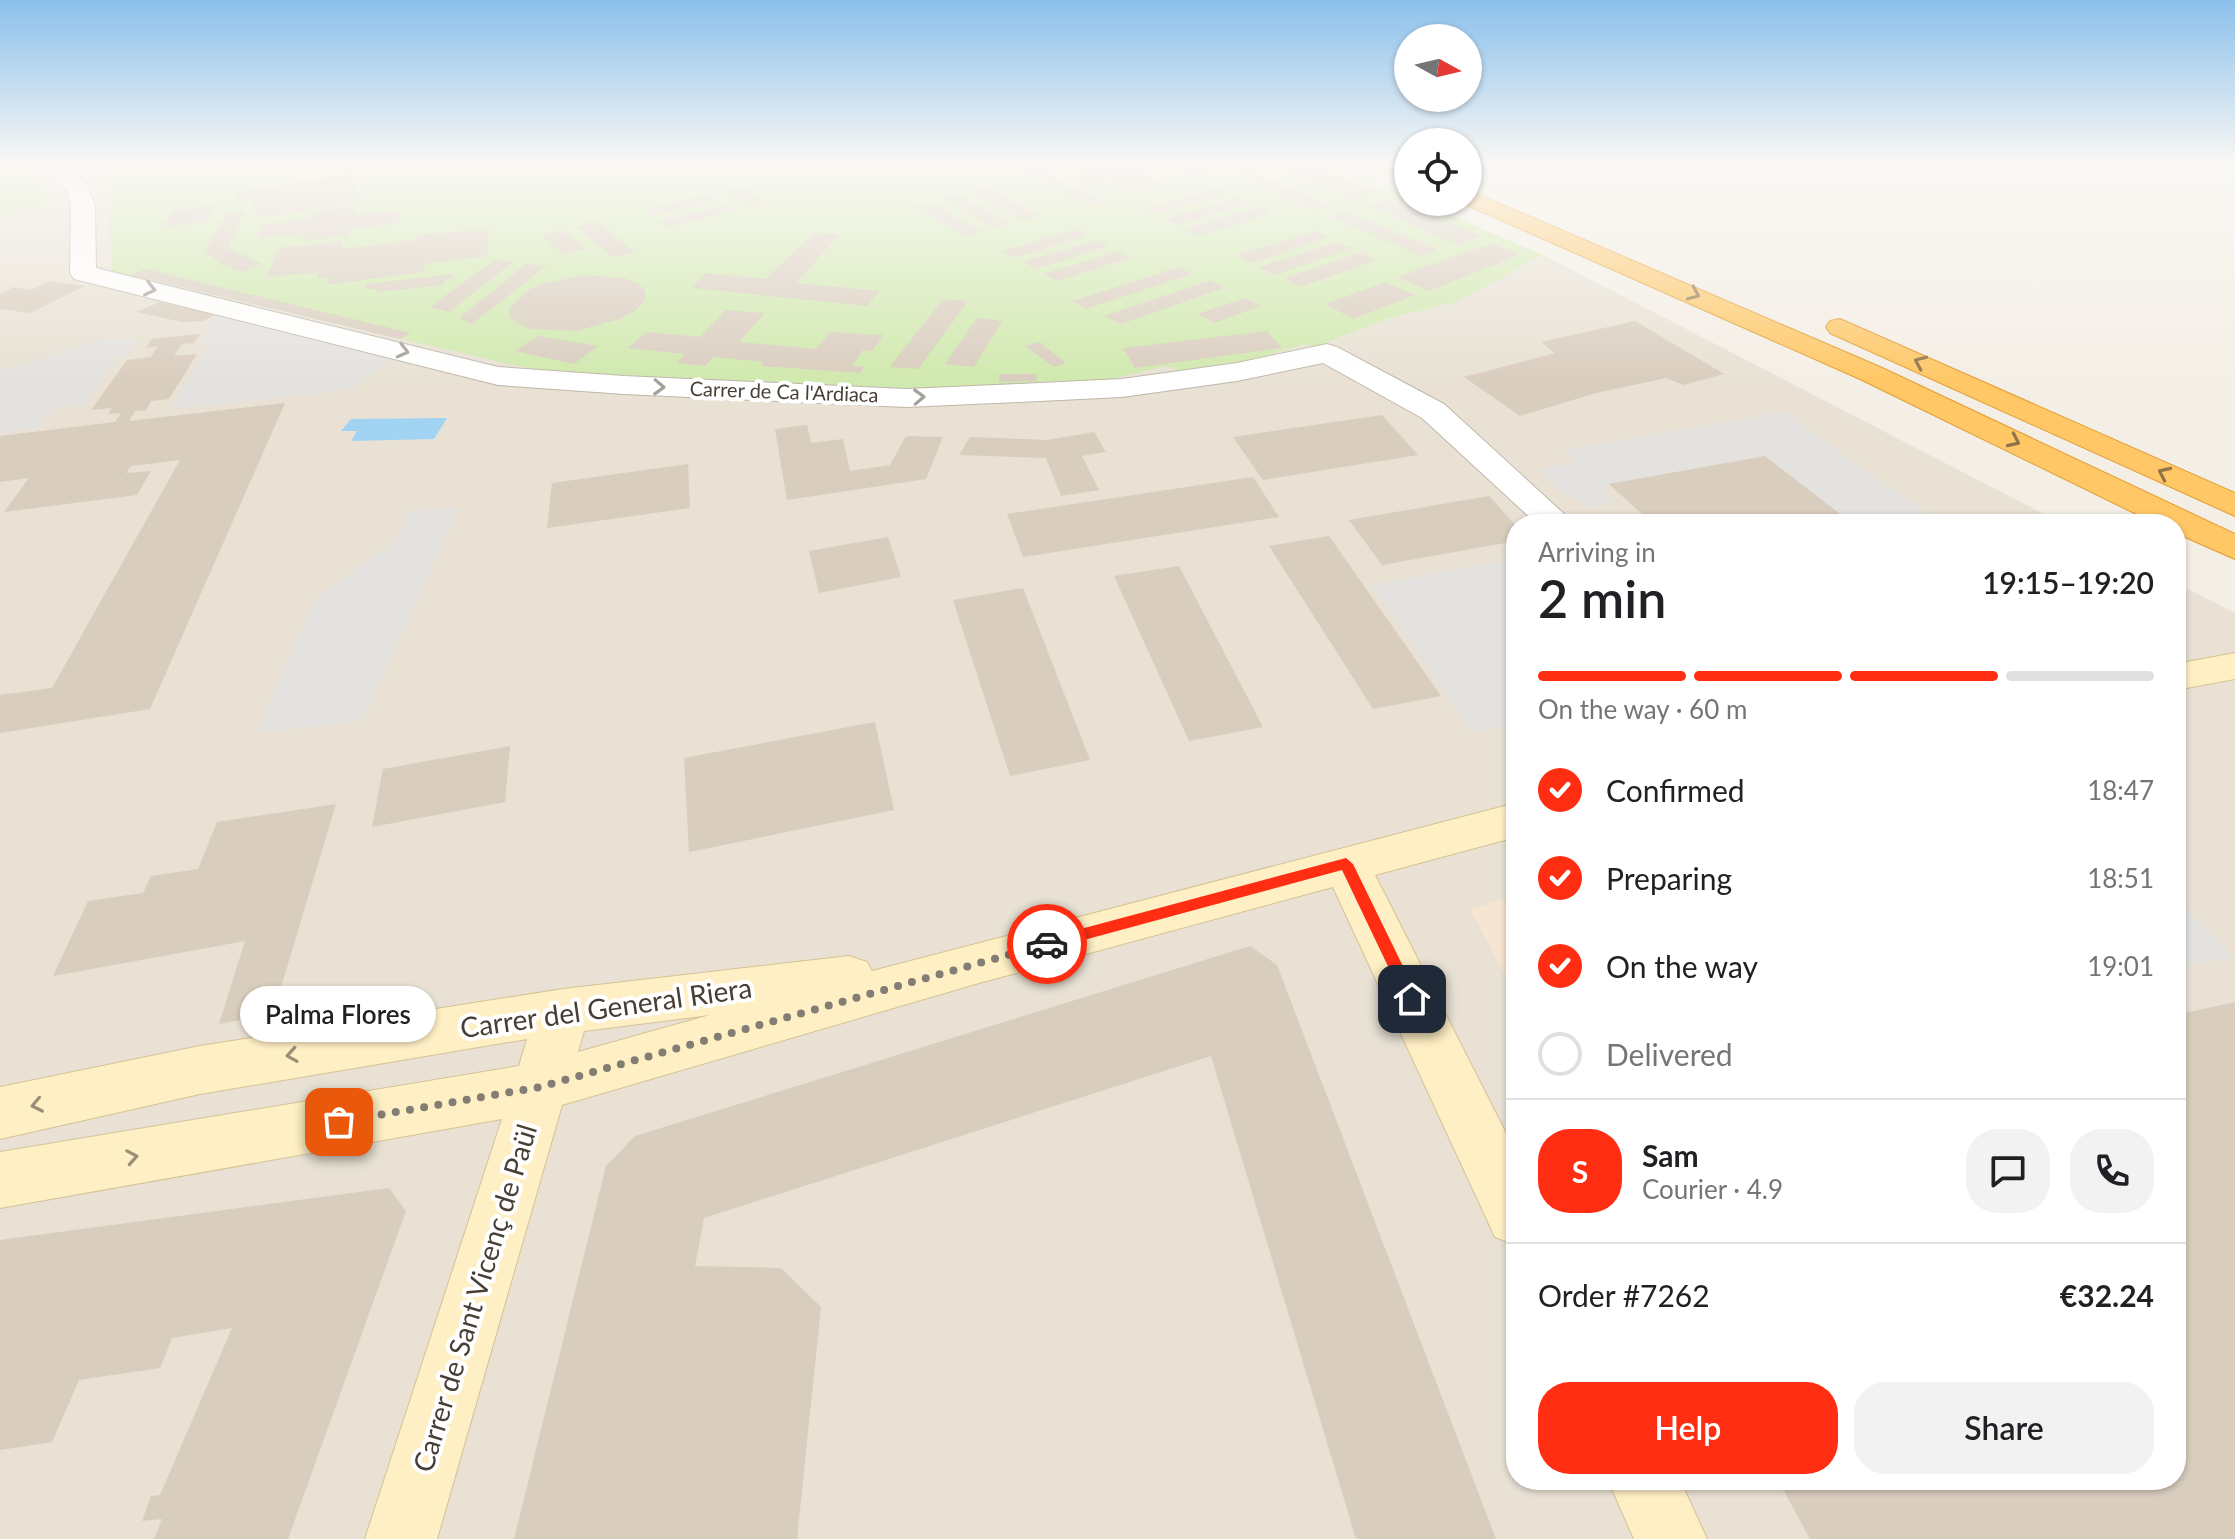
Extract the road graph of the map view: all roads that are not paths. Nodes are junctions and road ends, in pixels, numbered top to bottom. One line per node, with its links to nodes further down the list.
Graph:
1 (83, 238): 5 (street, Carrer de Ca l'Ardiaca, one-way to 5)
2 (1562, 238): 6 (highway, one-way to 6)
3 (1815, 316): 4 (highway, one-way to 3)
4 (2235, 506)
5 (1546, 514)
6 (2164, 514)
7 (2186, 525): 8 (highway, one-way to 8)
8 (2235, 548)
9 (2235, 666): 10 (main road)
10 (2186, 675)
11 (1506, 823): 12 (main road, Carrer del General Riera)
12 (1346, 864): 13 (main road, Carrer del General Riera); 18 (main road)
13 (979, 962): 14 (main road, Carrer del General Riera); 15 (main road, Carrer del General Riera)
14 (563, 1011): 15 (main road, Carrer de Sant Vicenç de Paül); 16 (main road, Carrer del General Riera, one-way to 16)
15 (540, 1087): 17 (main road, Carrer del General Riera, one-way to 15); 20 (main road, Carrer de Sant Vicenç de Paül)
16 (0, 1113)
17 (0, 1180)
18 (1506, 1195)
19 (1648, 1490): 21 (main road)
20 (401, 1539)
21 (1671, 1539)

